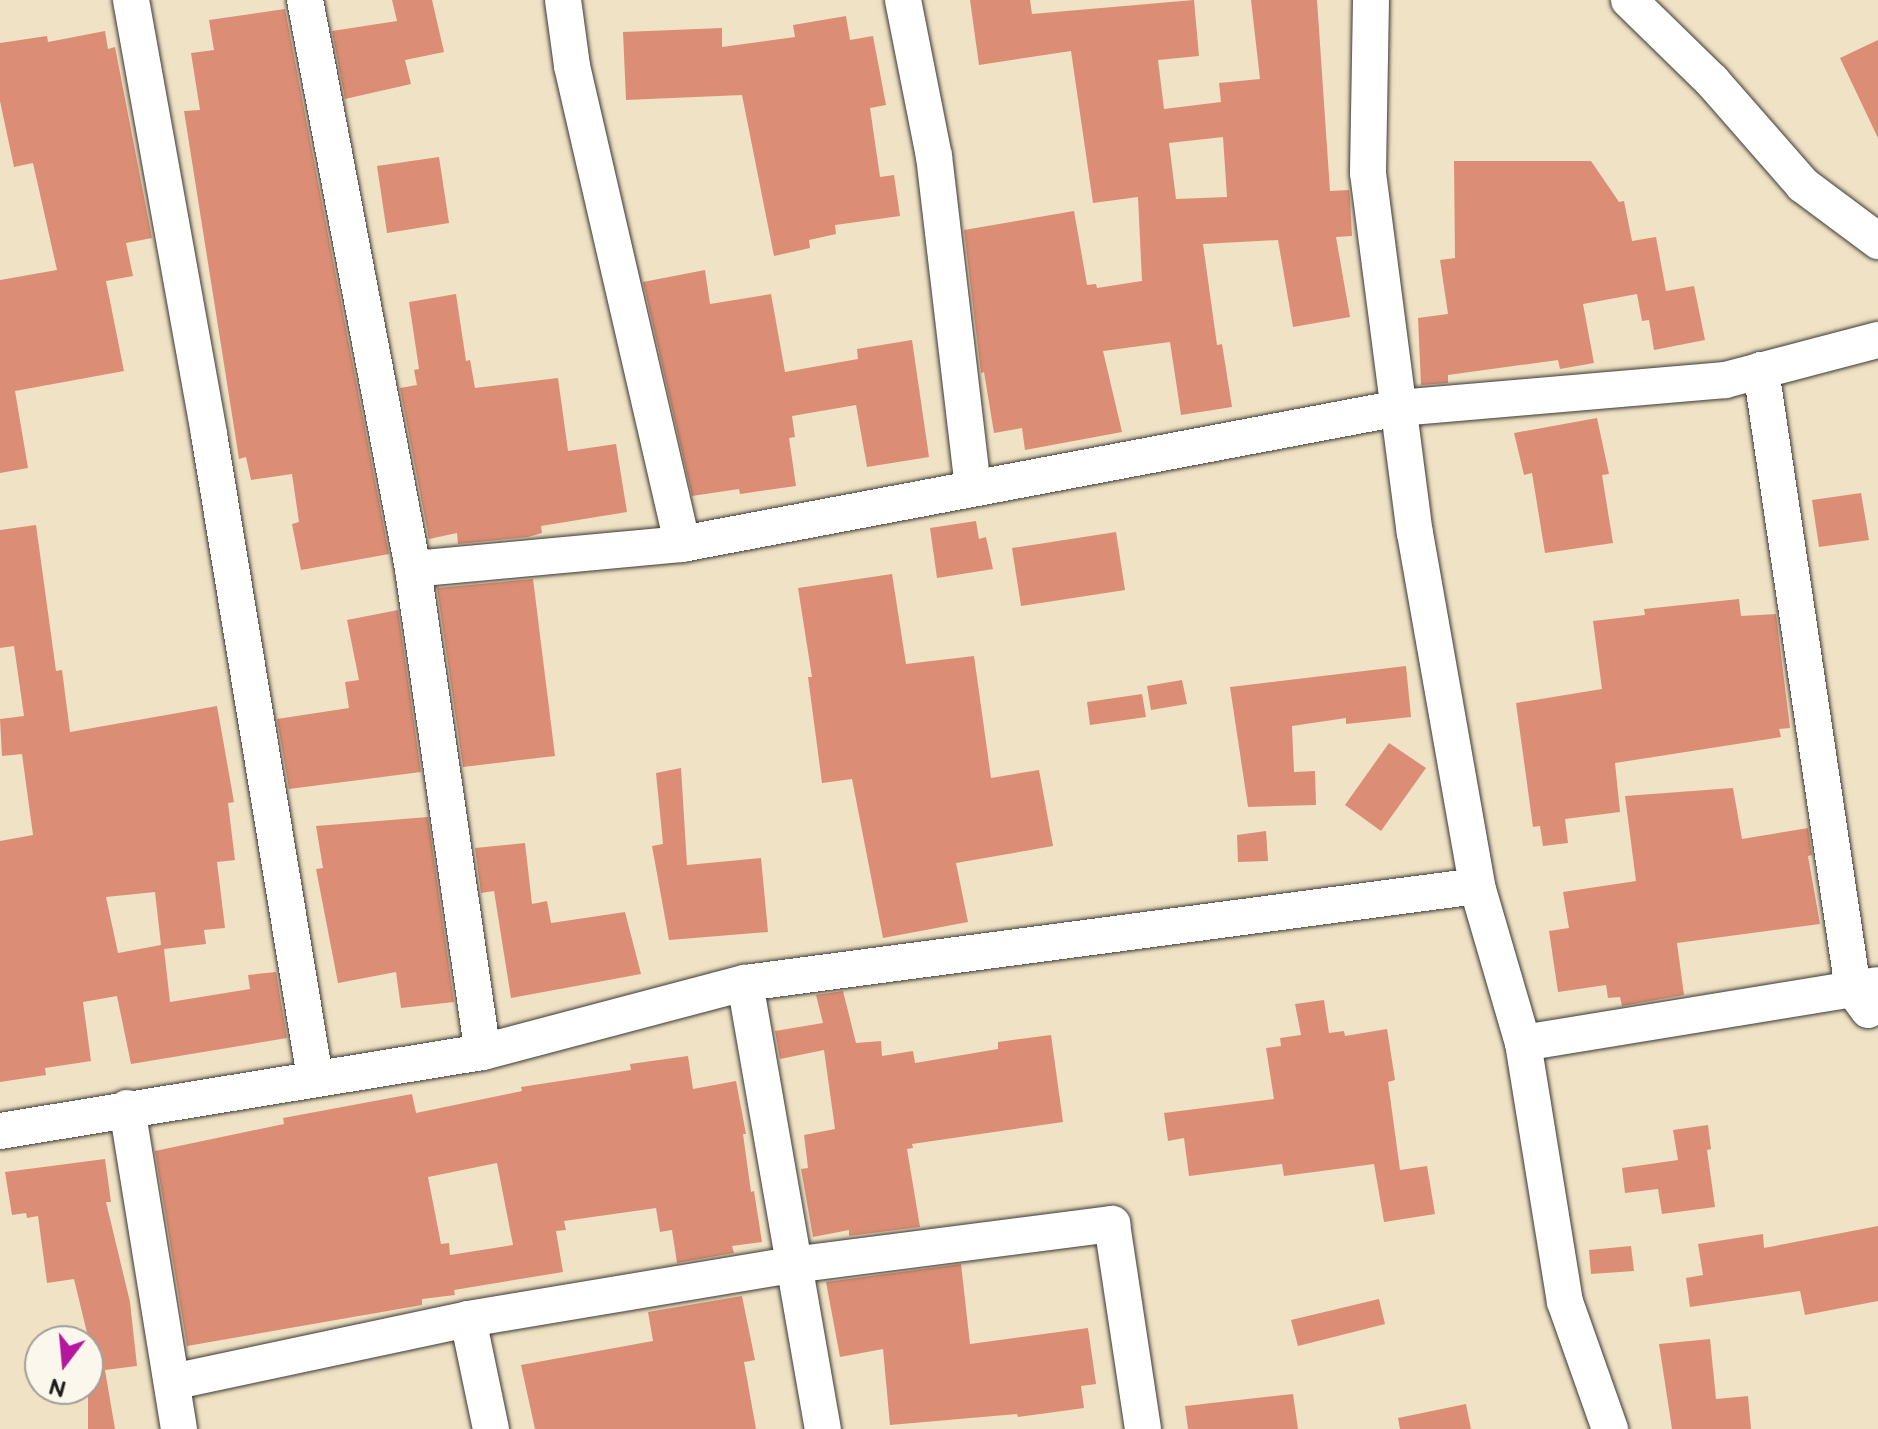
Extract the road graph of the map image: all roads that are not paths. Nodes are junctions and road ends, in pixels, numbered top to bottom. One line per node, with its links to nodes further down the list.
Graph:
1 (131, 0): 19 (street)
2 (305, 0): 13 (street)
3 (563, 0): 12 (street)
4 (903, 0): 11 (street)
5 (1371, 0): 10 (street)
6 (1629, 0): 7 (street)
7 (1878, 241)
8 (1878, 340): 9 (street)
9 (1761, 370): 10 (street); 16 (street)
10 (1399, 408): 11 (street); 14 (street)
11 (973, 488): 12 (street)
12 (682, 544): 13 (street)
13 (413, 569): 18 (street)
14 (1477, 886): 15 (street); 17 (street)
15 (745, 983): 18 (street); 22 (street)
16 (1866, 995): 17 (street)
17 (1523, 1043): 29 (street)
18 (483, 1052): 19 (street)
19 (315, 1078): 20 (street)
20 (127, 1108): 21 (street); 24 (street)
21 (0, 1131)
22 (792, 1265): 23 (street); 27 (street); 28 (street)
23 (468, 1319): 24 (street); 26 (street)
24 (172, 1382): 25 (street)
25 (179, 1429)
26 (491, 1429)
27 (823, 1429)
28 (1143, 1429)
29 (1610, 1429)

